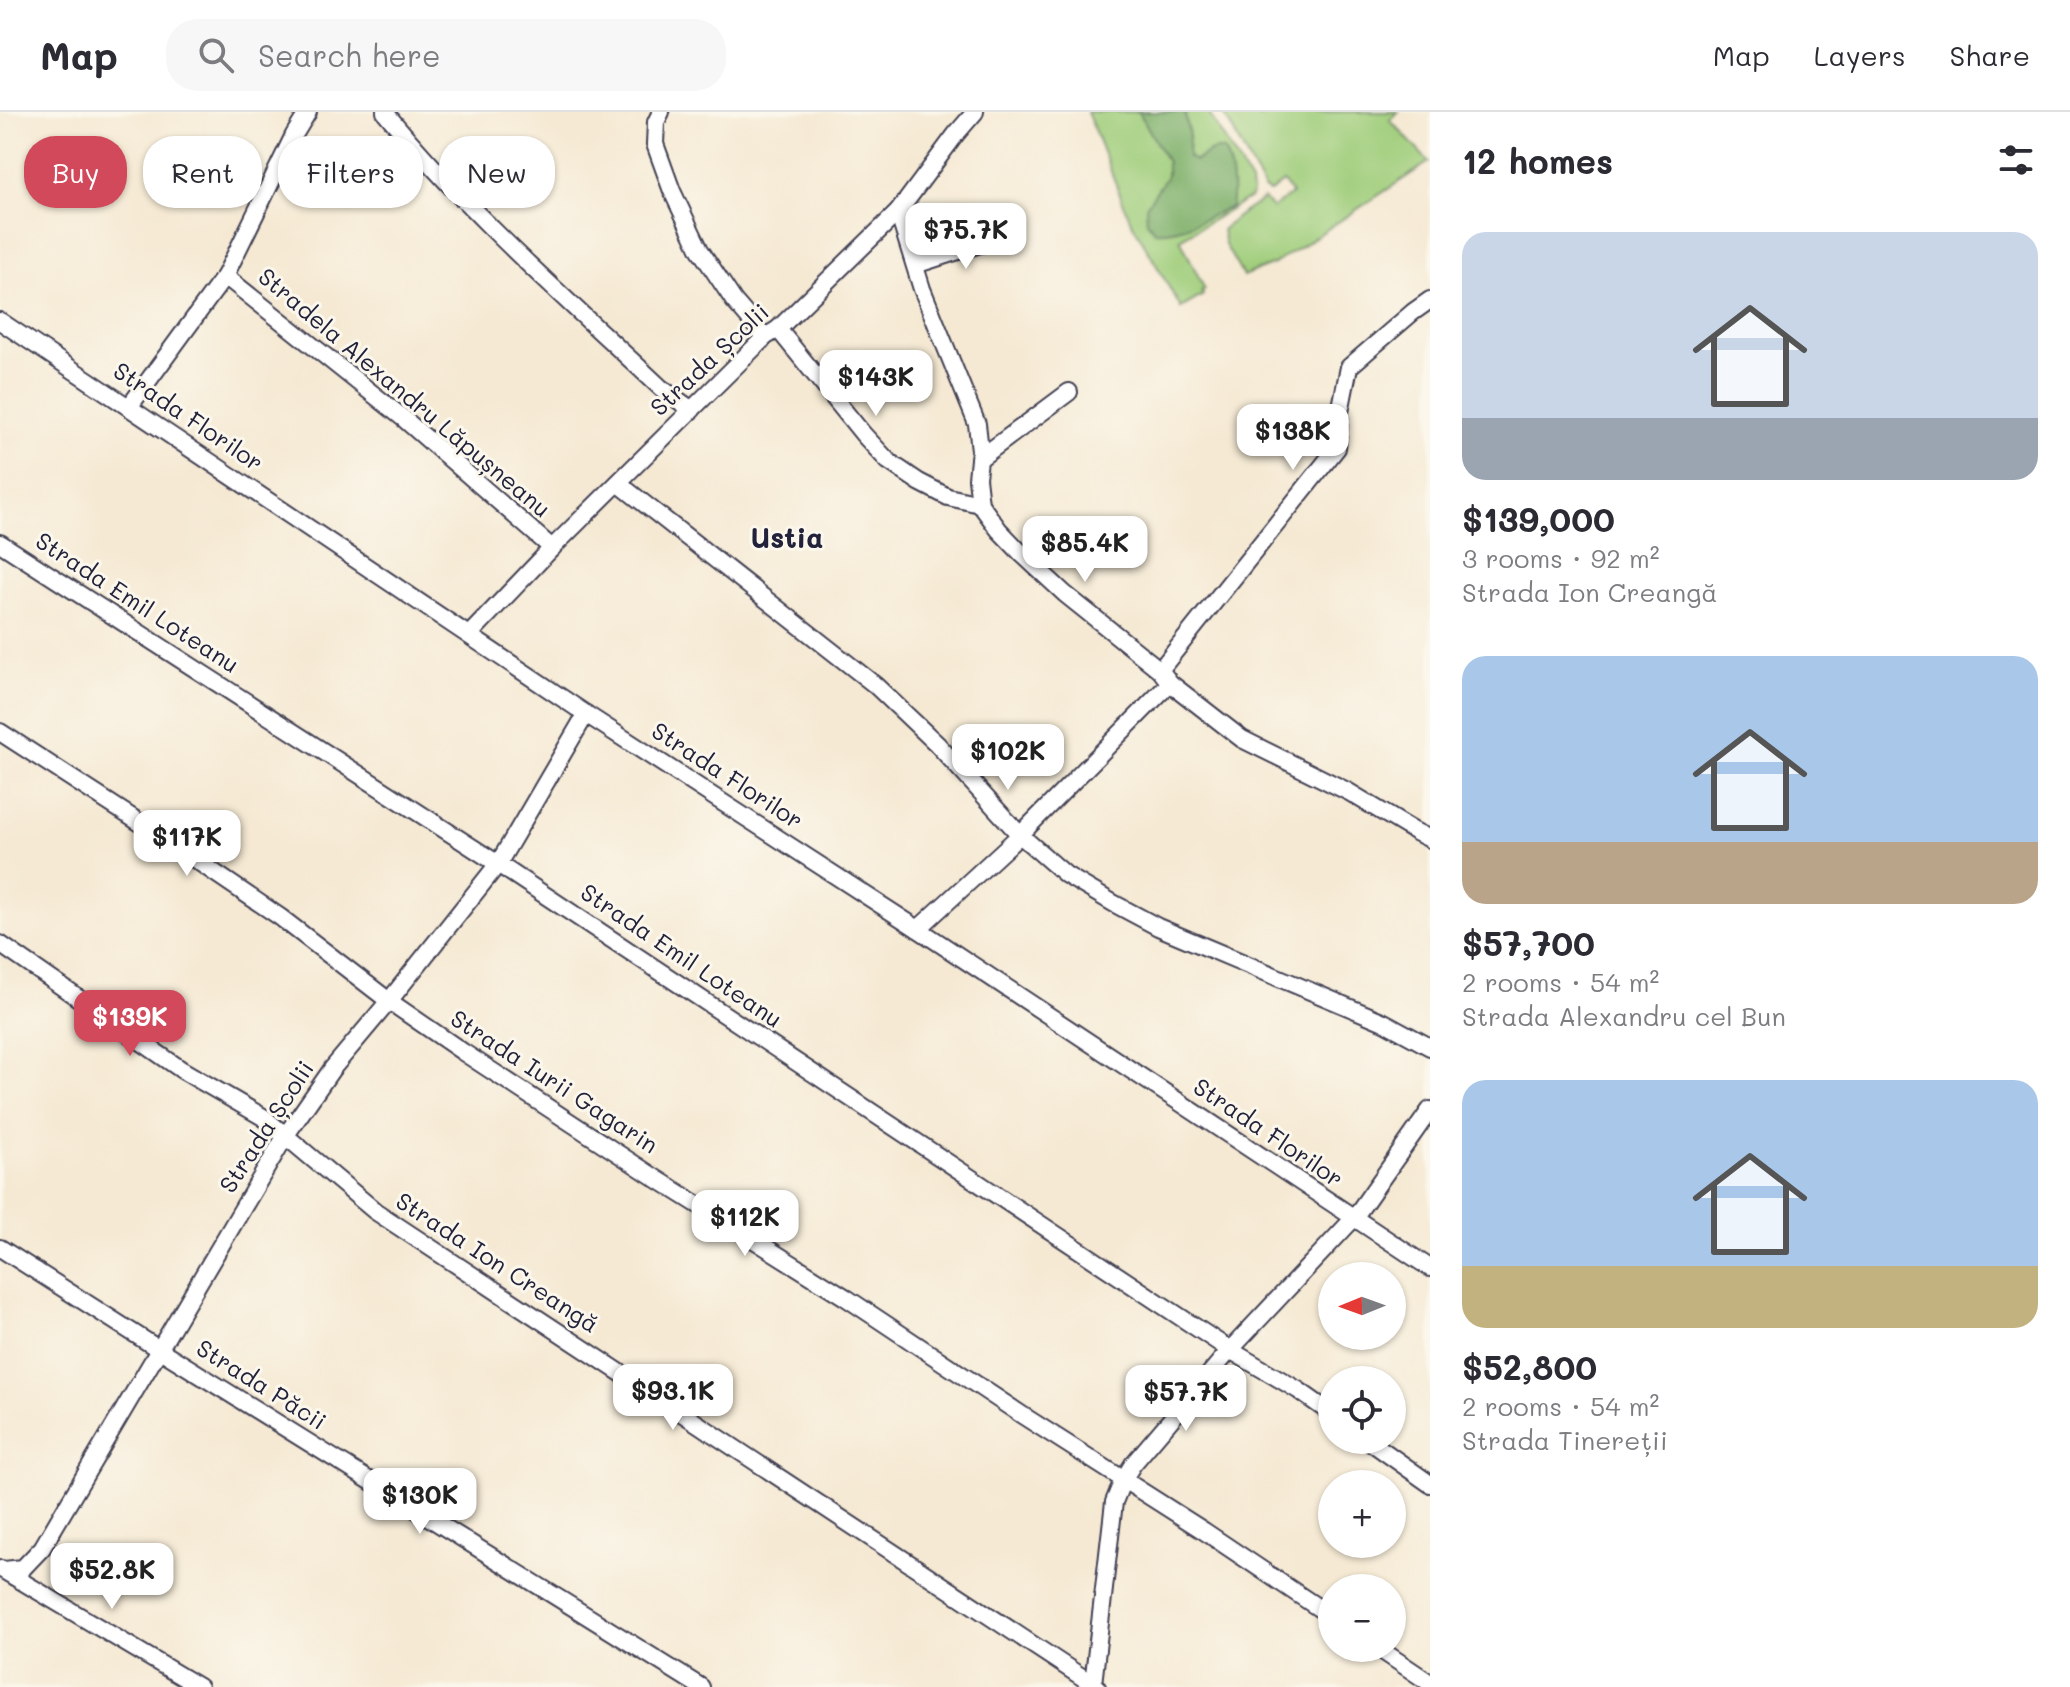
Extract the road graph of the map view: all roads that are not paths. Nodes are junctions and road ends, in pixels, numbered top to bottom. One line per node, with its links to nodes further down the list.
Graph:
1 (308, 112): 8 (street)
2 (385, 112): 14 (street)
3 (661, 112): 11 (street)
4 (975, 112): 5 (street, Strada Școlii)
5 (898, 212): 7 (street); 11 (street, Strada Școlii)
6 (1005, 236): 7 (street)
7 (915, 265): 15 (street)
8 (225, 276): 13 (street); 19 (street, Stradela Alexandru Lăpușneanu)
9 (1430, 300): 21 (street)
10 (0, 321): 13 (street, Strada Florilor)
11 (772, 333): 14 (street, Strada Școlii); 17 (street)
12 (1069, 392): 15 (street)
13 (129, 407): 20 (street, Strada Florilor)
14 (692, 410): 16 (street, Strada Școlii)
15 (979, 459): 17 (street)
16 (618, 483): 19 (street, Strada Școlii); 24 (street)
17 (980, 504): 21 (street)
18 (0, 543): 26 (street, Strada Emil Loteanu)
19 (552, 548): 20 (street, Strada Școlii)
20 (469, 635): 22 (street, Strada Florilor)
21 (1165, 677): 24 (street); 25 (street)
22 (586, 714): 26 (street, Strada Școlii); 27 (street, Strada Florilor)
23 (0, 732): 29 (street, Strada Iurii Gagarin)
24 (1020, 835): 27 (street); 30 (street)
25 (1430, 839)
26 (498, 864): 29 (street, Strada Școlii); 37 (street, Strada Emil Loteanu)
27 (918, 929): 33 (street, Strada Florilor)
28 (0, 944): 32 (street, Strada Ion Creangă)
29 (389, 1001): 32 (street, Strada Școlii); 40 (street, Strada Iurii Gagarin)
30 (1430, 1047)
31 (1430, 1110): 33 (street)
32 (286, 1135): 36 (street, Strada Școlii); 46 (street, Strada Ion Creangă)
33 (1354, 1218): 35 (street, Strada Florilor); 37 (street)
34 (0, 1248): 36 (street, Strada Păcii)
35 (1430, 1268)
36 (160, 1350): 42 (street, Strada Școlii); 48 (street, Strada Păcii)
37 (1230, 1350): 38 (street, Strada Emil Loteanu); 40 (street)
38 (1318, 1404)
39 (1388, 1454): 41 (street)
40 (1123, 1480): 43 (street, Strada Iurii Gagarin); 46 (street)
41 (1430, 1484)
42 (2, 1570): 47 (street)
43 (1318, 1608)
44 (1399, 1662): 45 (street)
45 (1430, 1683)
46 (1095, 1686)
47 (199, 1687)
48 (701, 1687)

